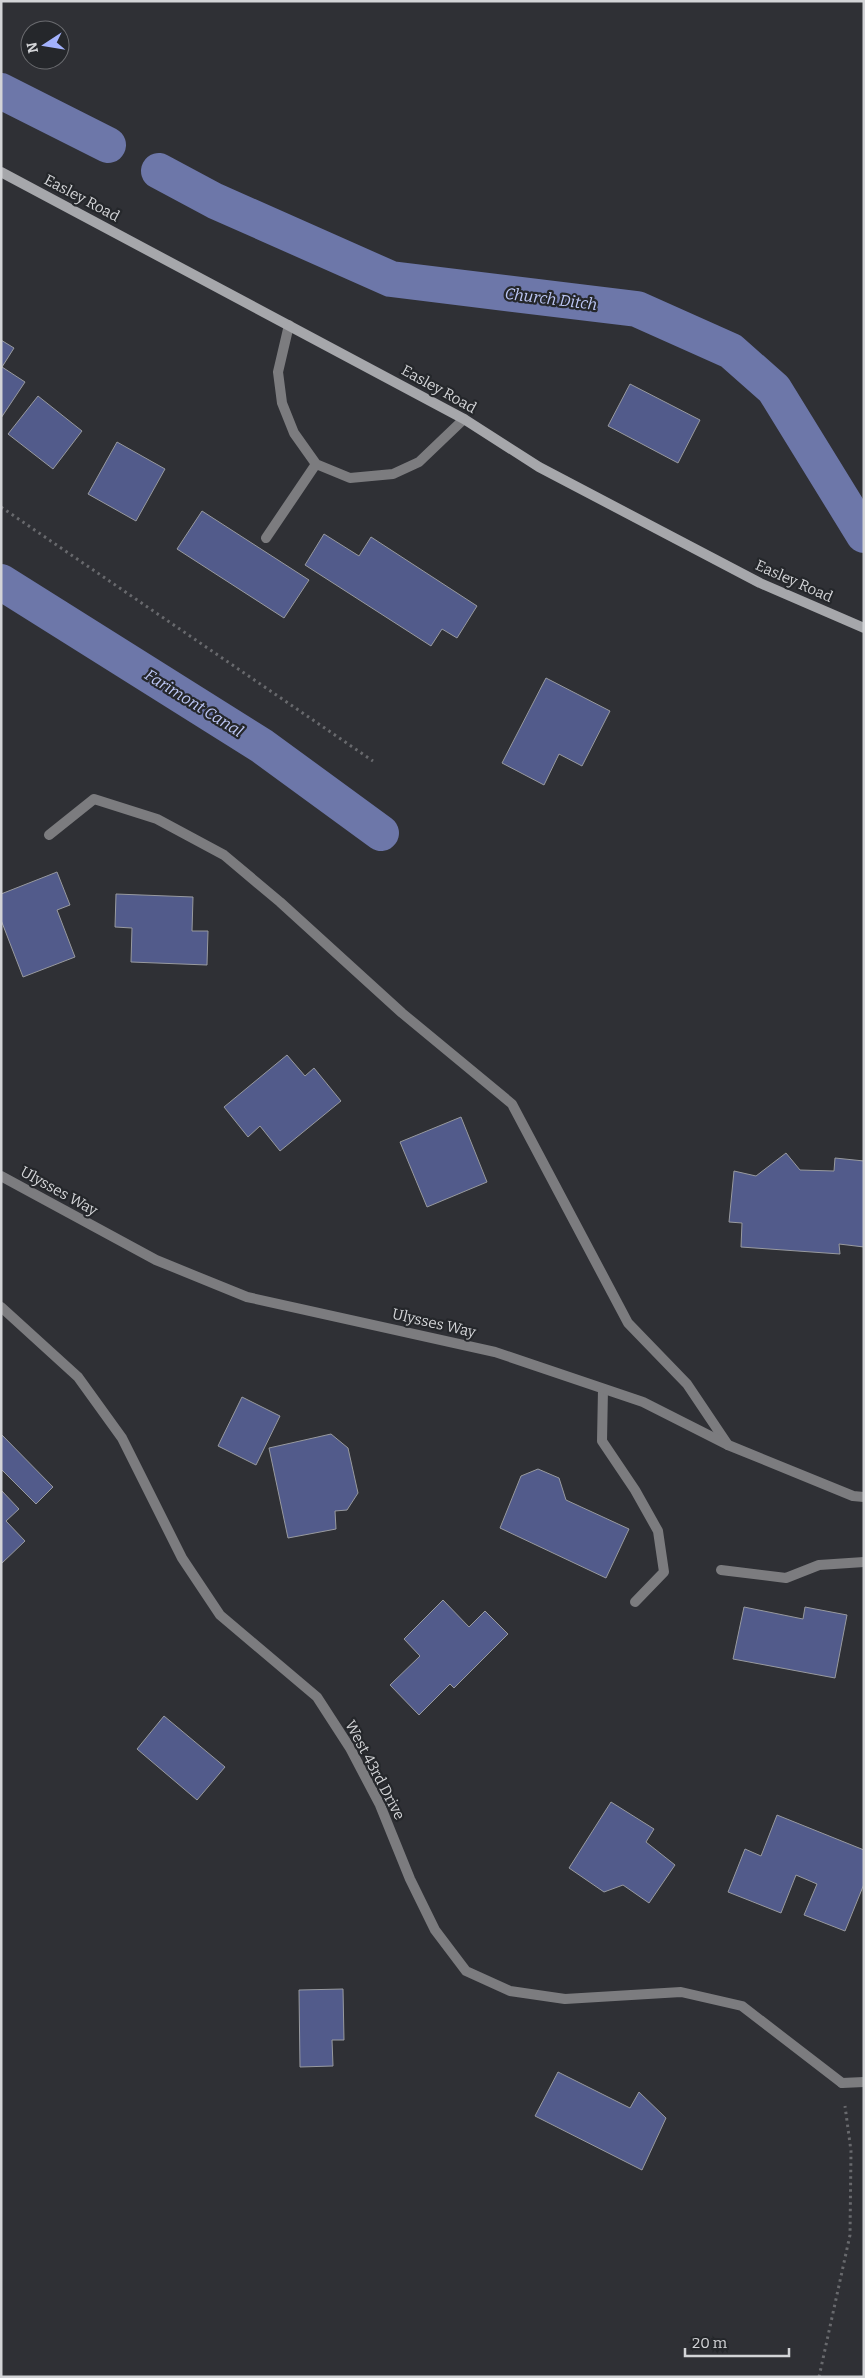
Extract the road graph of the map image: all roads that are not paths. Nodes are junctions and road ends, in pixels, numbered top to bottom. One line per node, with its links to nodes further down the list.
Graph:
1 (1, 172): 2 (street, Easley Road)
2 (289, 325): 3 (street, Easley Road); 4 (street)
3 (464, 419): 4 (street); 6 (street, Easley Road)
4 (316, 464): 5 (street)
5 (266, 538)
6 (864, 628)
7 (49, 835): 11 (street)
8 (1, 1176): 10 (street, Ulysses Way)
9 (1, 1307): 16 (street, West 43rd Drive)
10 (603, 1389): 11 (street, Ulysses Way); 15 (street)
11 (728, 1445): 12 (street, Ulysses Way)
12 (864, 1497)
13 (864, 1562): 14 (street)
14 (721, 1570)
15 (635, 1602)
16 (864, 2082)

